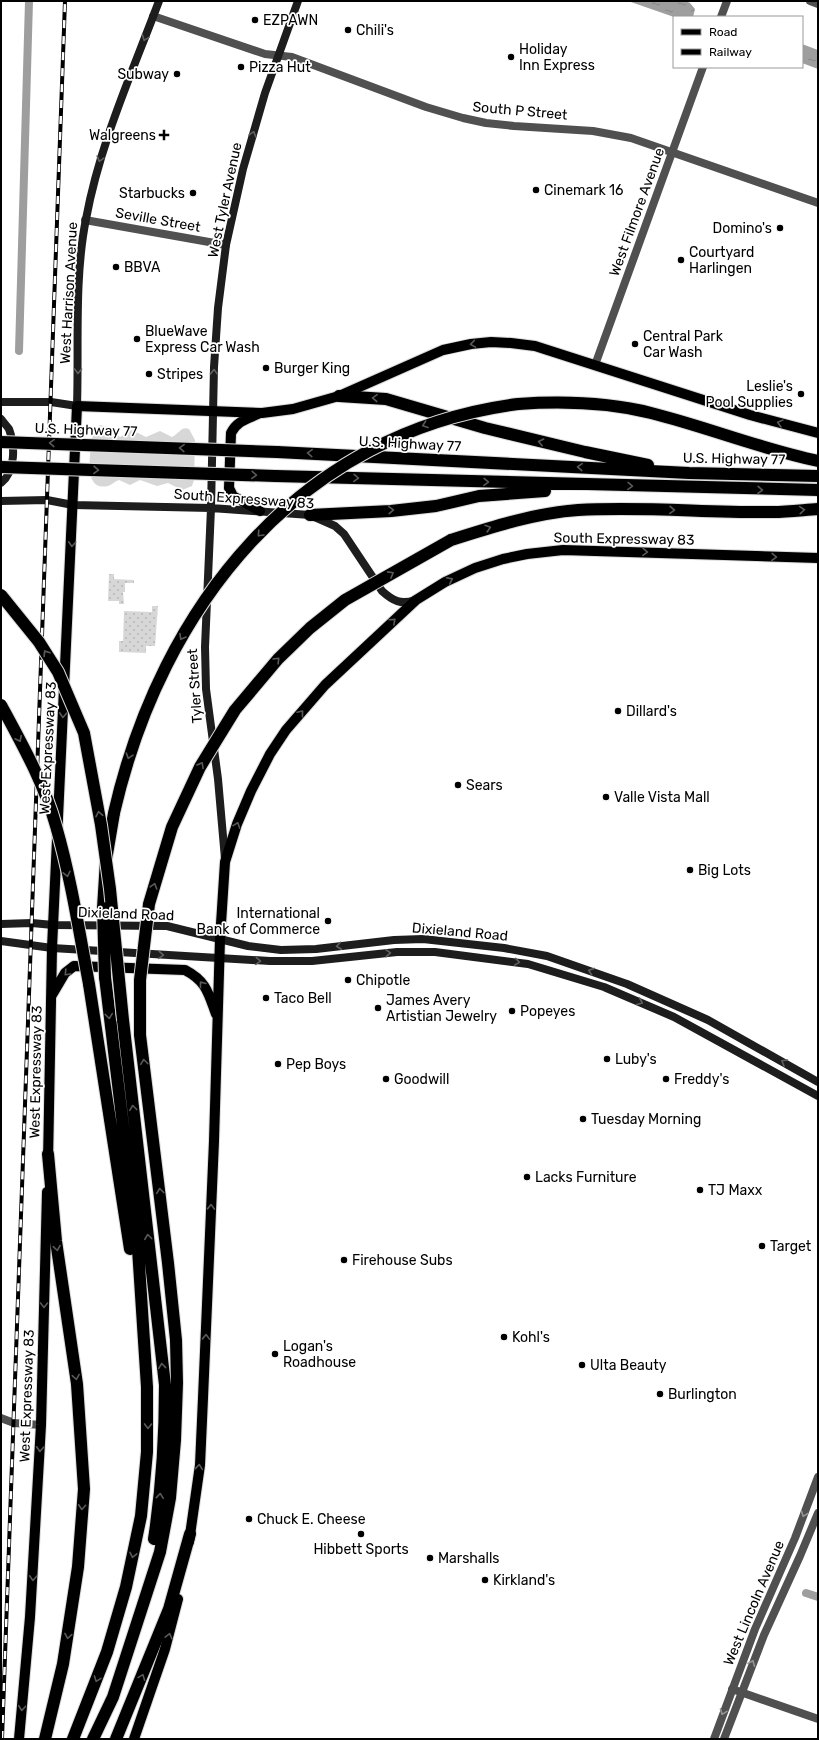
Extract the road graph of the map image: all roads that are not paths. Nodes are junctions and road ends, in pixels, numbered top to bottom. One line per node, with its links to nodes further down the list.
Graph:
1 (159, 1): 6 (main road, West Harrison Avenue)
2 (298, 1): 8 (main road, West Tyler Avenue)
3 (727, 1): 7 (street)
4 (810, 1): 5 (street)
5 (818, 4)
6 (153, 16): 8 (street, South P Street); 12 (main road, West Harrison Avenue, one-way to 12)
7 (721, 16)
8 (279, 55): 10 (street, South P Street); 13 (main road, West Tyler Avenue, one-way to 8)
9 (703, 68): 10 (street, West Filmore Avenue)
10 (672, 151): 11 (street, South P Street); 14 (street, West Filmore Avenue)
11 (818, 203)
12 (85, 220): 13 (street, Seville Street); 17 (main road, West Harrison Avenue, one-way to 17)
13 (226, 245): 18 (main road, West Tyler Avenue, one-way to 13)
14 (595, 366): 15 (main road, one-way to 15); 21 (main road, one-way to 14)
15 (339, 396): 19 (main road); 25 (highway, one-way to 15)
16 (1, 402): 17 (main road)
17 (77, 406): 18 (main road); 31 (main road, West Expressway 83)
18 (213, 411): 19 (main road); 32 (main road, West Tyler Avenue)
19 (262, 413): 34 (main road)
20 (1, 419): 27 (main road)
21 (818, 433)
22 (1, 442): 25 (highway, U.S. Highway 77, one-way to 22, bridge)
23 (818, 461): 52 (highway, one-way to 52, bridge)
24 (1, 467): 28 (highway, U.S. Highway 77, one-way to 28, bridge)
25 (689, 473): 26 (highway, U.S. Highway 77)
26 (818, 476)
27 (1, 483)
28 (600, 486): 29 (highway, U.S. Highway 77, one-way to 29); 35 (highway, one-way to 28)
29 (818, 490)
30 (1, 501): 31 (main road, South Expressway 83)
31 (73, 505): 32 (main road, South Expressway 83); 42 (main road, West Expressway 83, one-way to 42)
32 (211, 508): 34 (main road, South Expressway 83); 40 (main road, Tyler Street)
33 (818, 508): 58 (highway, one-way to 33, bridge)
34 (260, 511): 35 (main road, South Expressway 83)
35 (310, 515): 38 (main road, South Expressway 83)
36 (818, 558): 38 (main road, South Expressway 83, one-way to 36)
37 (1, 595): 58 (highway, one-way to 37, bridge)
38 (416, 600): 40 (main road, one-way to 38)
39 (1, 705): 52 (highway, one-way to 52, bridge)
40 (225, 862): 43 (main road)
41 (1, 924): 42 (main road, Dixieland Road)
42 (53, 925): 43 (main road, Dixieland Road); 45 (main road, West Expressway 83)
43 (220, 939): 46 (main road); 49 (main road, Dixieland Road, one-way to 43)
44 (1, 942): 45 (main road, Dixieland Road)
45 (52, 948): 46 (main road, Dixieland Road, one-way to 46); 47 (main road, West Expressway 83)
46 (219, 958): 48 (main road); 50 (main road, Dixieland Road, one-way to 50)
47 (51, 997): 48 (main road, one-way to 47); 51 (main road, West Expressway 83)
48 (218, 1019): 57 (main road, one-way to 48)
49 (818, 1082)
50 (818, 1096)
51 (48, 1154): 54 (main road, West Expressway 83, one-way to 54); 63 (highway, one-way to 63)
52 (147, 1387): 64 (highway, one-way to 64)
53 (1, 1418): 54 (street)
54 (41, 1425): 62 (main road, West Expressway 83, one-way to 62)
55 (818, 1477): 59 (street, West Lincoln Avenue, one-way to 59)
56 (818, 1513): 60 (street, West Lincoln Avenue, one-way to 56)
57 (190, 1534): 66 (highway, one-way to 57); 67 (main road, one-way to 57)
58 (140, 1617): 65 (highway)
59 (732, 1689): 60 (street); 68 (street, West Lincoln Avenue, one-way to 68)
60 (741, 1692): 61 (street); 69 (street, West Lincoln Avenue)
61 (818, 1719)
62 (19, 1739)
63 (45, 1739)
64 (73, 1739)
65 (93, 1739)
66 (116, 1739)
67 (134, 1739)
68 (714, 1739)
69 (724, 1739)

